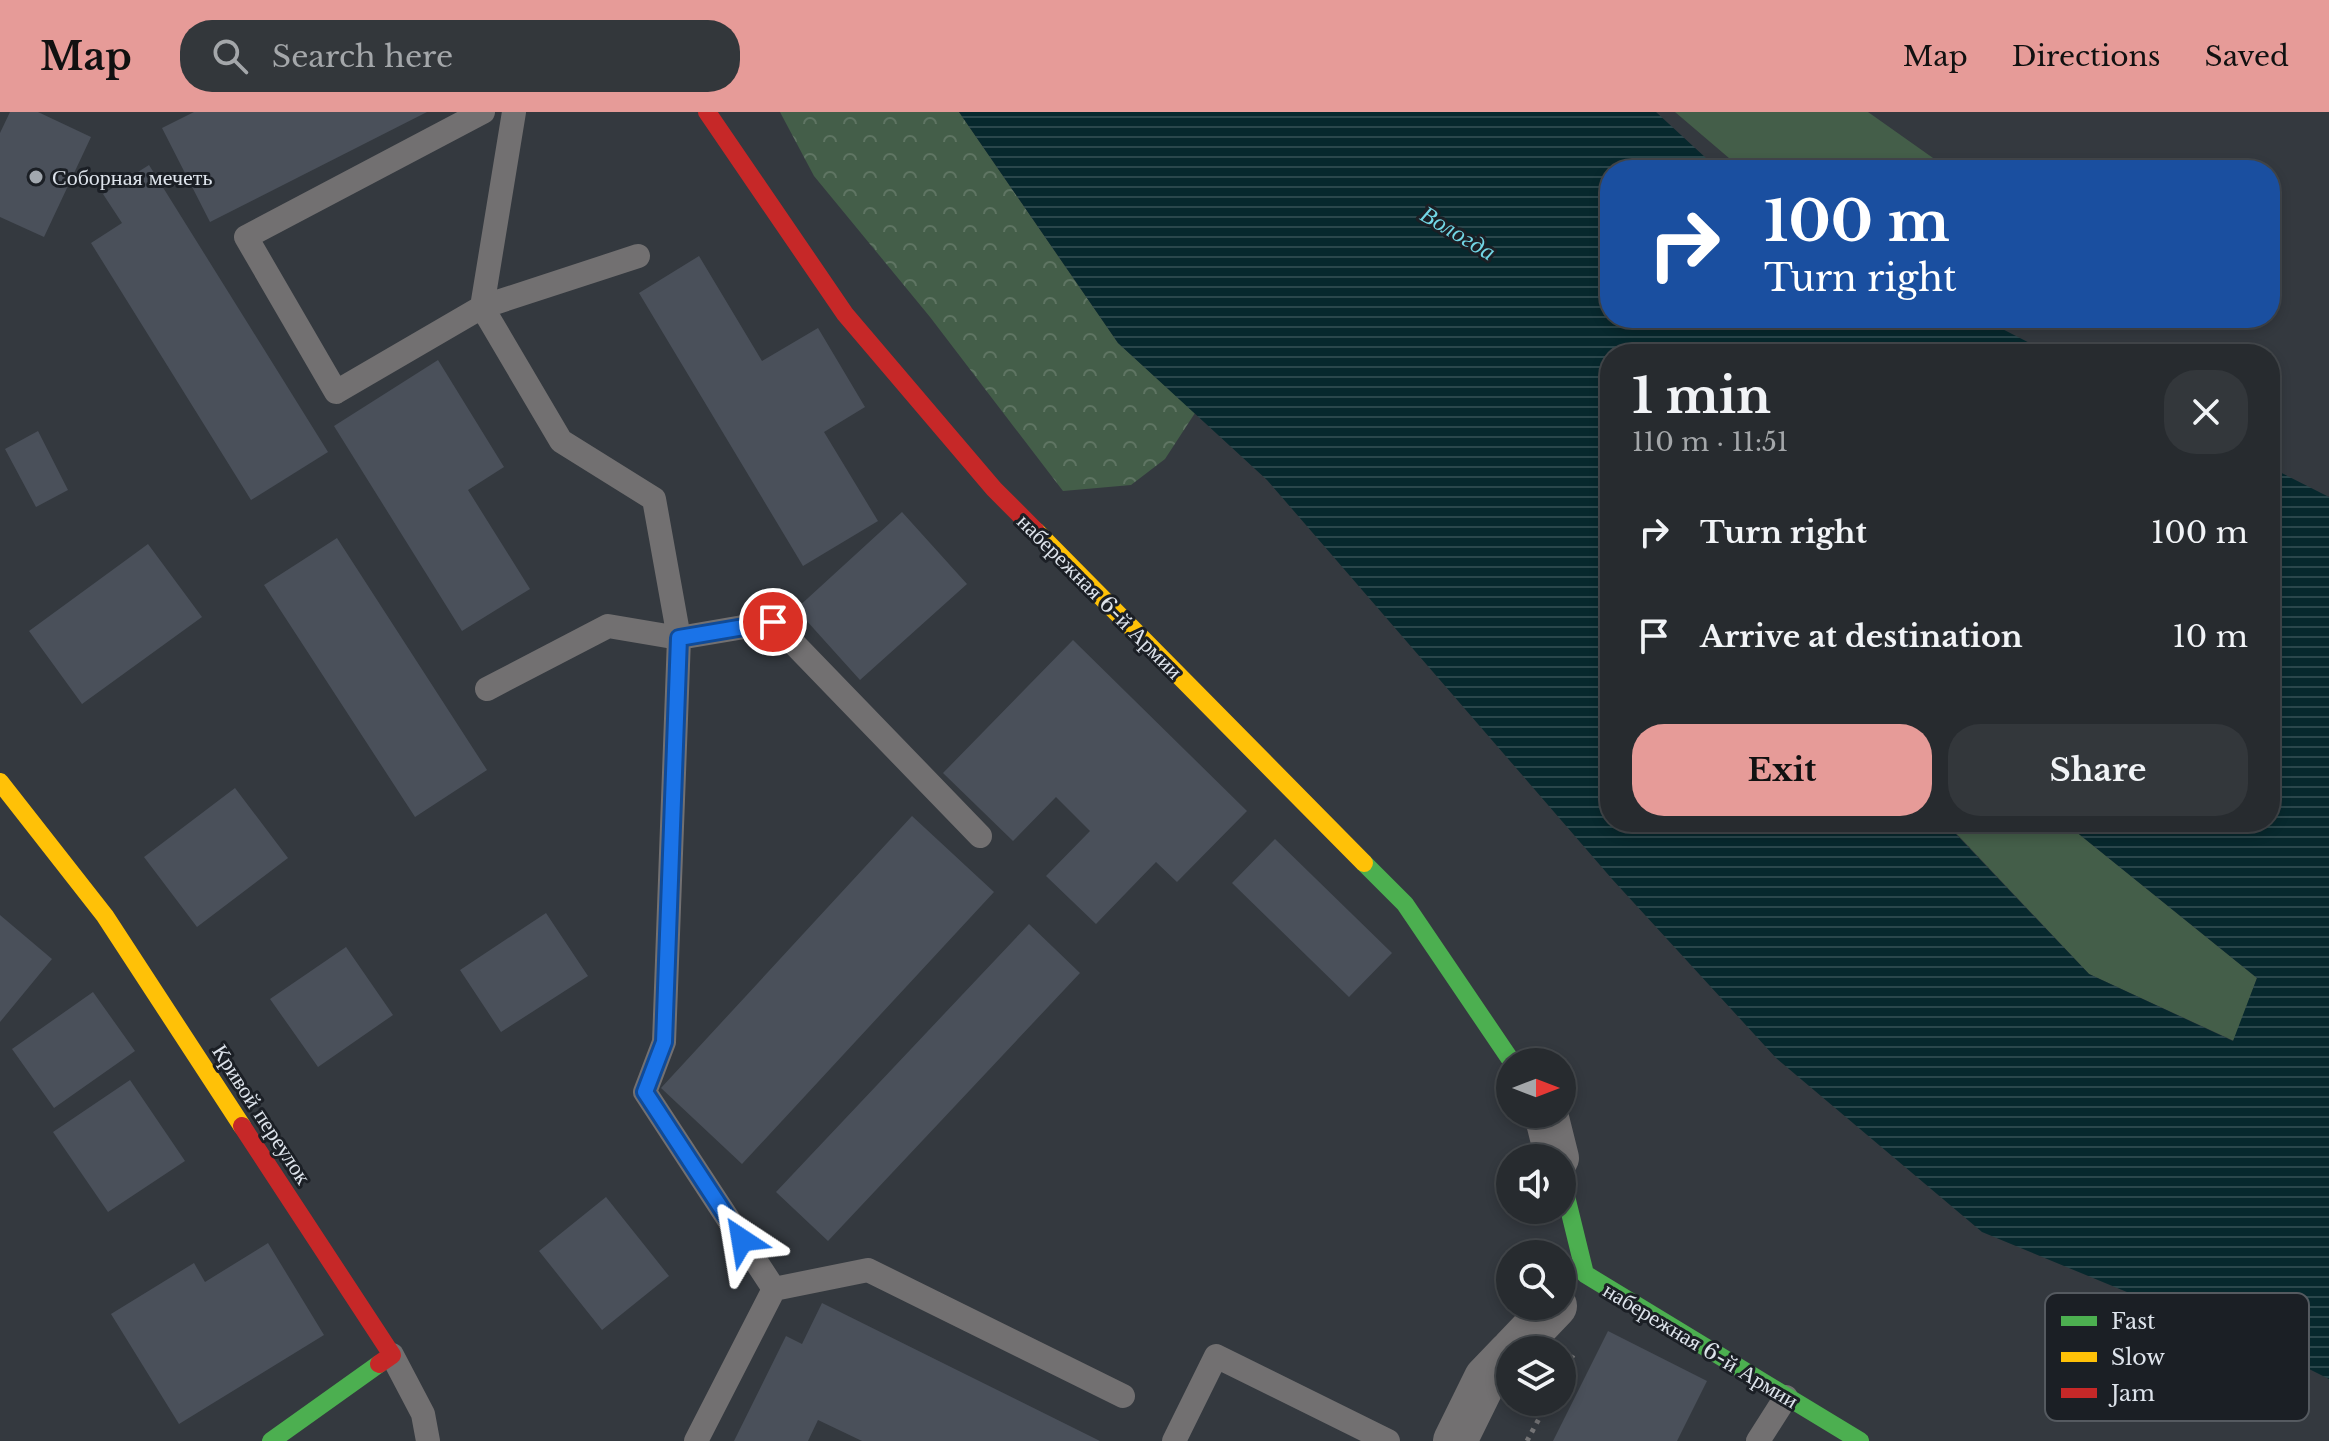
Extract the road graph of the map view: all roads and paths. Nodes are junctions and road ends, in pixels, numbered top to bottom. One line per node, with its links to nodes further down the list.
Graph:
1 (483, 112): 5 (lane)
2 (514, 112): 5 (lane)
3 (707, 112): 10 (street, набережная 6-й Армии)
4 (638, 256): 5 (lane)
5 (482, 307): 6 (lane)
6 (679, 638): 7 (lane); 9 (lane); 12 (lane)
7 (487, 689)
8 (0, 782): 15 (street, Кривой переулок)
9 (980, 836)
10 (1503, 1048)
11 (1576, 1288): 18 (street, набережная 6-й Армии)
12 (774, 1289): 17 (lane); 22 (lane)
13 (1541, 1320): 14 (street)
14 (1526, 1336)
15 (392, 1355): 20 (street); 21 (lane)
16 (1496, 1367): 25 (street)
17 (1123, 1396)
18 (1786, 1397): 27 (lane); 28 (street, набережная 6-й Армии)
19 (1540, 1416): 26 (path)
20 (271, 1441)
21 (428, 1441)
22 (696, 1441)
23 (1174, 1441): 24 (lane)
24 (1388, 1441)
25 (1455, 1441)
26 (1527, 1441)
27 (1758, 1441)
28 (1860, 1441)

